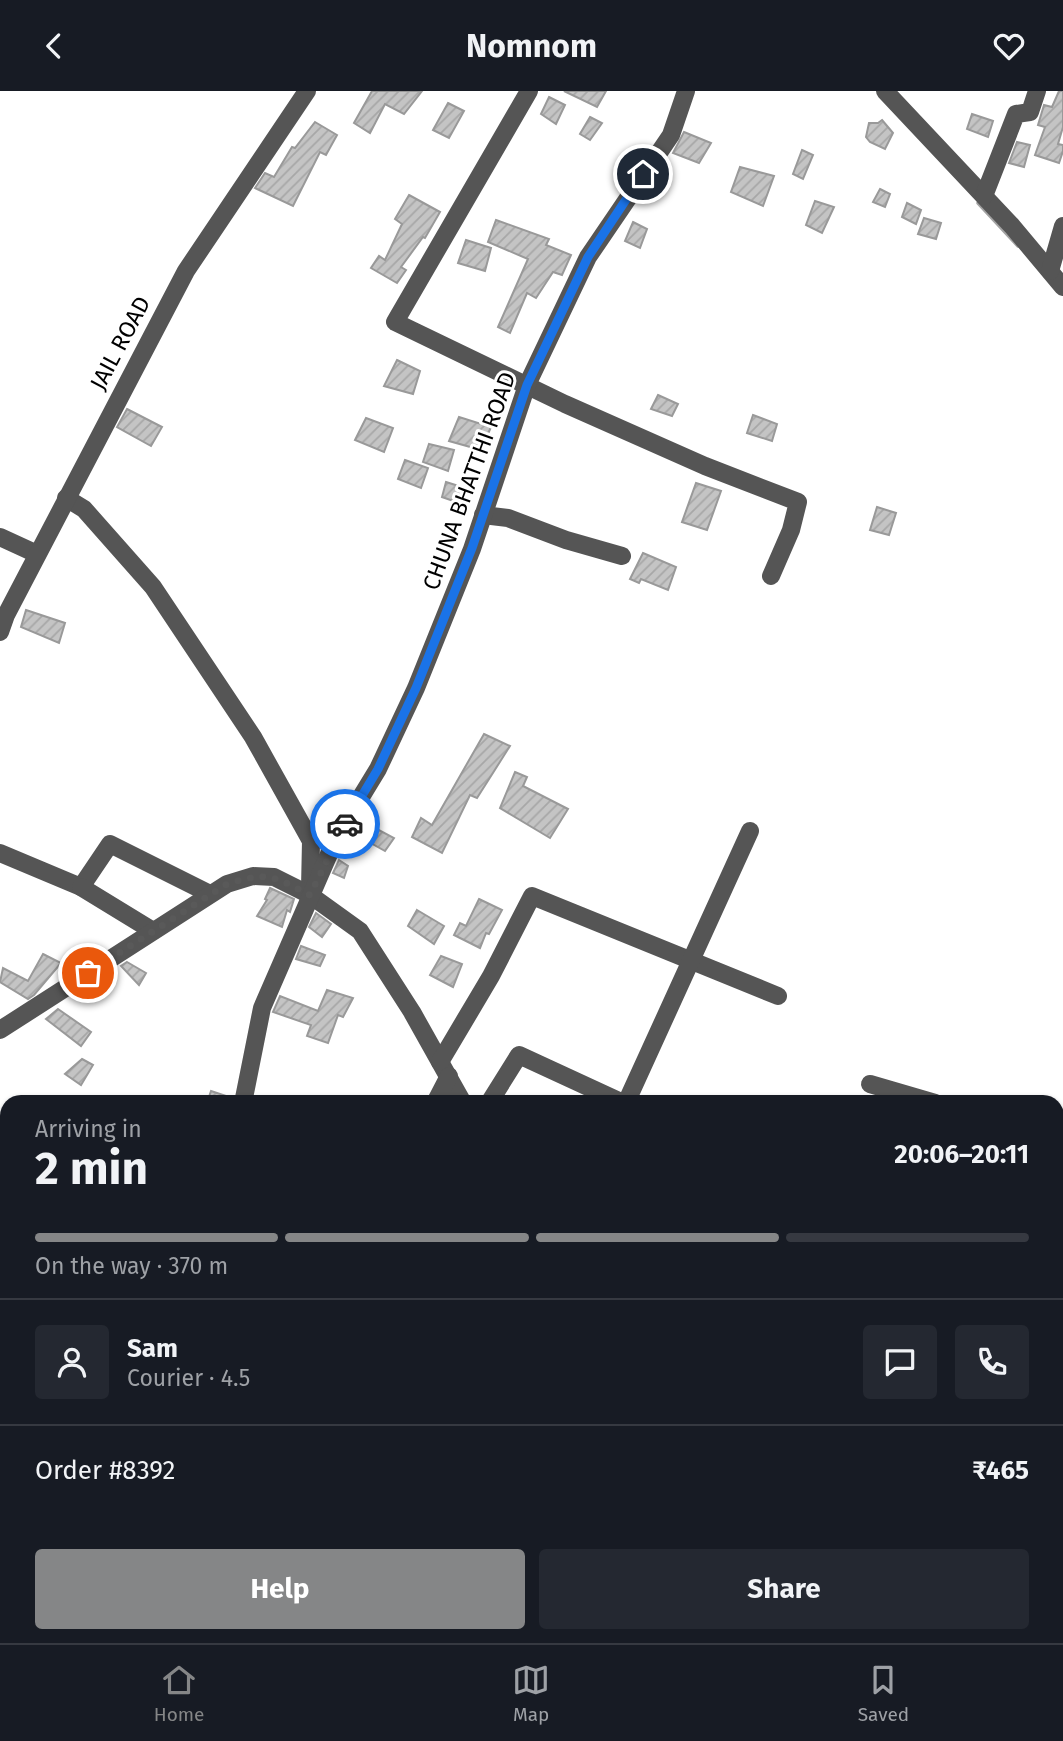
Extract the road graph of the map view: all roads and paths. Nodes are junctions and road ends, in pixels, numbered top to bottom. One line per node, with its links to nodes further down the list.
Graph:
1 (307, 91): 11 (street, JAIL ROAD)
2 (529, 91): 10 (street)
3 (686, 91): 10 (street, CHUNA BHATTHI ROAD)
4 (885, 91): 6 (street)
5 (1037, 91): 6 (street)
6 (984, 196): 8 (street)
7 (1063, 226): 8 (street)
8 (1050, 271): 9 (street)
9 (1063, 287)
10 (527, 385): 12 (street, CHUNA BHATTHI ROAD); 16 (street)
11 (66, 498): 14 (street, JAIL ROAD); 22 (street)
12 (483, 515): 15 (street); 22 (street, CHUNA BHATTHI ROAD)
13 (0, 537): 14 (street)
14 (37, 554): 17 (street, JAIL ROAD)
15 (622, 556)
16 (771, 576)
17 (0, 632)
18 (750, 831): 24 (street)
19 (0, 853): 20 (street)
20 (81, 887): 21 (street); 23 (street)
21 (210, 894): 22 (street); 23 (street)
22 (310, 895): 27 (street); 29 (street, CHUNA BHATTHI ROAD)
23 (153, 930): 26 (street)
24 (691, 961): 25 (street); 27 (street); 34 (street)
25 (778, 996)
26 (0, 1030)
27 (444, 1069): 30 (street); 31 (street)
28 (870, 1083): 35 (street)
29 (245, 1095)
30 (437, 1095)
31 (459, 1095)
32 (494, 1095): 33 (street)
33 (606, 1095)
34 (628, 1095)
35 (909, 1095)

